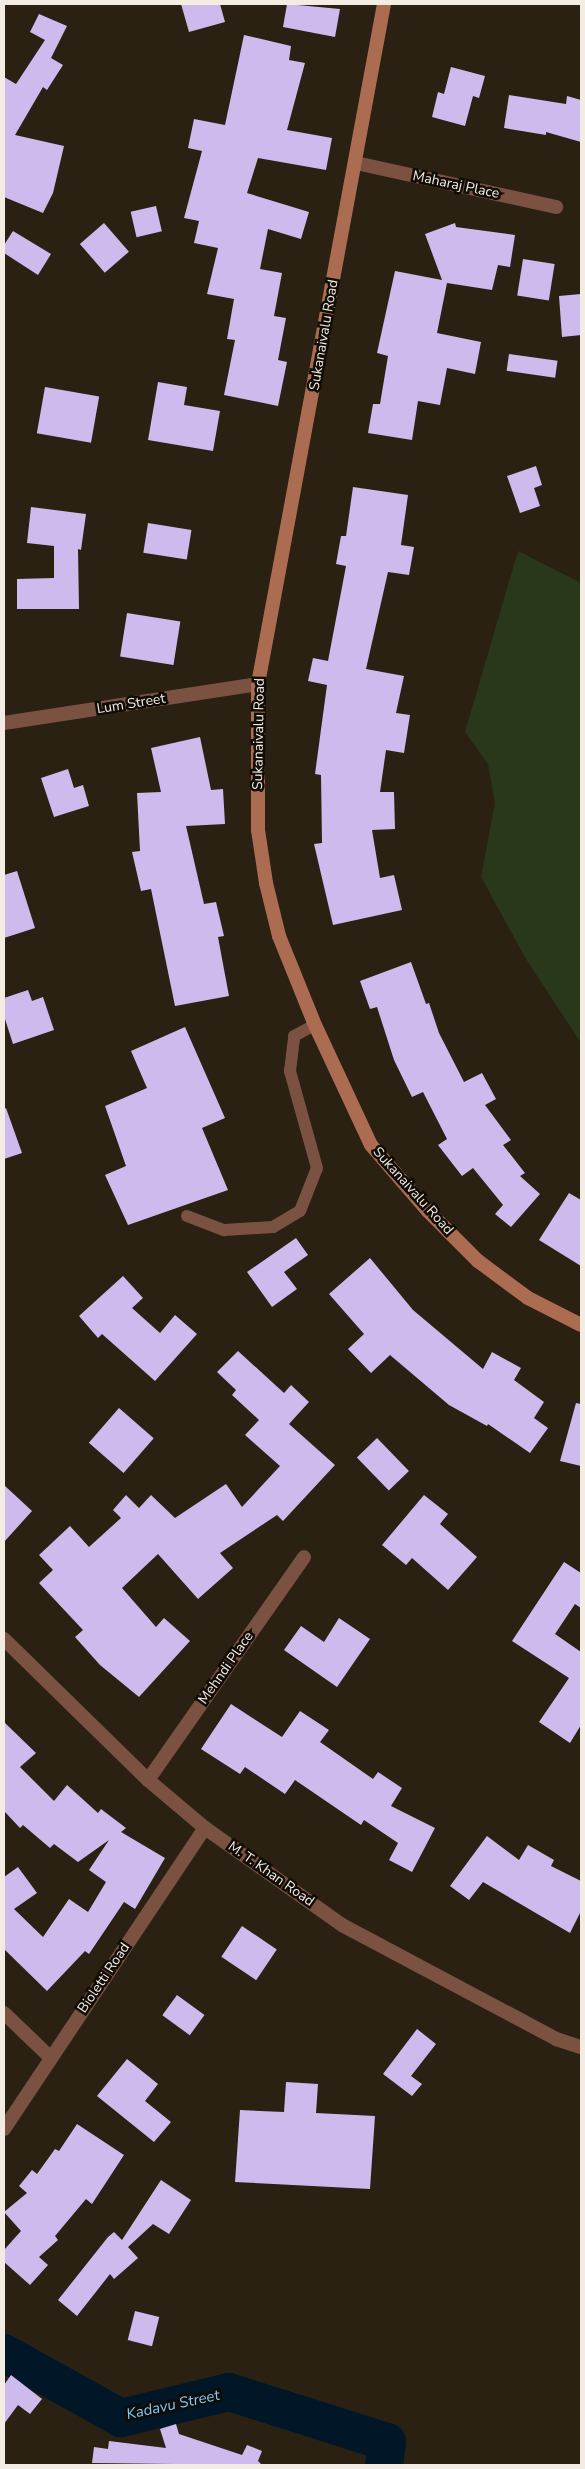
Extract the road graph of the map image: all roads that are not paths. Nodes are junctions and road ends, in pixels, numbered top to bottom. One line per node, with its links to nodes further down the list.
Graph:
1 (384, 4): 2 (main road, Sukanaivalu Road)
2 (356, 163): 3 (street, Maharaj Place); 4 (main road, Sukanaivalu Road)
3 (556, 207)
4 (258, 684): 5 (street, Lum Street); 6 (main road, Sukanaivalu Road)
5 (4, 723)
6 (315, 1025): 7 (lane); 8 (main road, Sukanaivalu Road)
7 (187, 1216)
8 (581, 1325)
9 (304, 1557): 11 (street, Mehndi Place)
10 (4, 1639): 11 (street, M. T. Khan Road)
11 (148, 1780): 12 (street, M. T. Khan Road)
12 (205, 1828): 14 (street, M. T. Khan Road); 15 (street, Bioletti Road)
13 (4, 2013): 15 (street)
14 (581, 2047)
15 (51, 2058): 16 (street, Bioletti Road)
16 (4, 2129)

